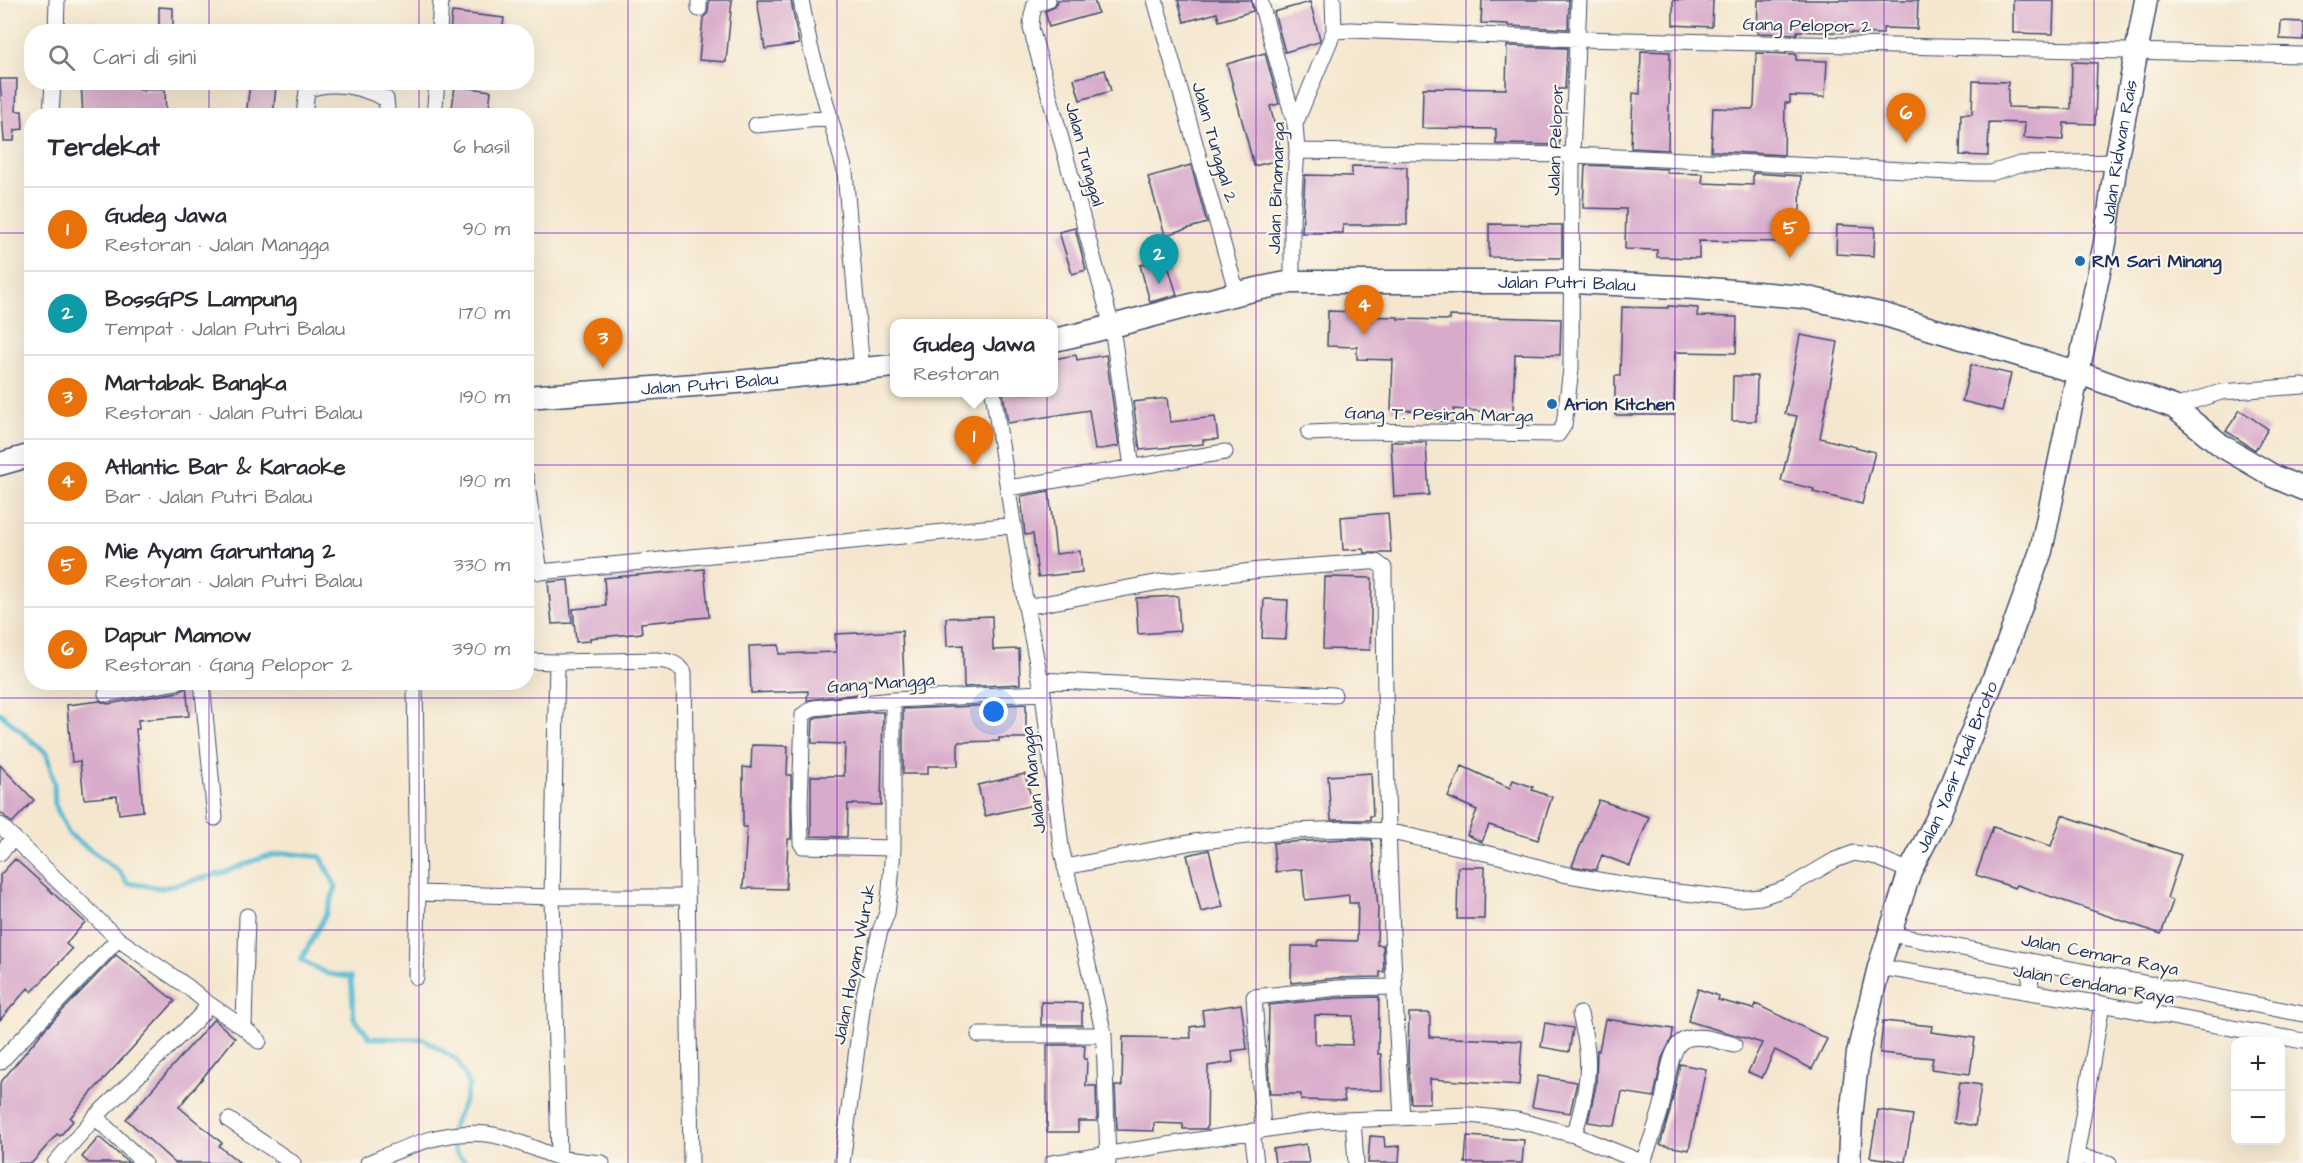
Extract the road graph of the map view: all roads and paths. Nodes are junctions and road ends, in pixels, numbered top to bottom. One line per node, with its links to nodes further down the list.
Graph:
1 (57, 0): 10 (street)
2 (441, 0): 11 (street)
3 (801, 0): 24 (street)
4 (1048, 0): 33 (street, Jalan Tunggal)
5 (1155, 0): 32 (street, Jalan Tunggal 2)
6 (1260, 0): 25 (street)
7 (1333, 0): 12 (street)
8 (1579, 0): 13 (street, Jalan Pelopor)
9 (2146, 0): 14 (main road, Jalan Ridwan Rais)
10 (56, 24)
11 (440, 24)
12 (1334, 31): 13 (street, Gang Pelopor 2); 25 (street, Jalan Binamarga)
13 (1578, 39): 14 (street, Gang Pelopor 2); 28 (street, Jalan Pelopor)
14 (2136, 52): 15 (street, Gang Pelopor 2); 29 (main road, Jalan Ridwan Rais)
15 (2303, 55)
16 (53, 90): 20 (street)
17 (307, 90): 21 (street)
18 (367, 90): 22 (street)
19 (436, 90): 23 (street)
20 (51, 108)
21 (305, 108)
22 (387, 108)
23 (435, 108)
24 (830, 117): 26 (street); 36 (street)
25 (1295, 124): 27 (street, Jalan Binamarga)
26 (756, 125)
27 (1297, 150): 28 (street); 30 (street, Jalan Binamarga)
28 (1572, 155): 29 (street); 31 (street, Jalan Pelopor)
29 (2115, 162): 37 (main road, Jalan Ridwan Rais)
30 (1292, 282): 31 (main road, Jalan Putri Balau); 32 (main road, Jalan Putri Balau)
31 (1573, 282): 37 (main road, Jalan Putri Balau); 42 (street, Gang T. Pesirah Marga)
32 (1237, 294): 33 (main road, Jalan Putri Balau)
33 (1112, 327): 34 (main road, Jalan Putri Balau); 46 (street)
34 (1058, 339)
35 (890, 367): 36 (main road, Jalan Putri Balau)
36 (862, 371): 39 (main road, Jalan Putri Balau)
37 (2079, 373): 41 (main road, Jalan Putri Balau); 68 (main road, Jalan Yasir Hadi Broto)
38 (2303, 386): 41 (street)
39 (534, 396)
40 (994, 397): 47 (street, Jalan Mangga)
41 (2174, 407): 48 (main road, Jalan Putri Balau)
42 (1309, 433)
43 (1225, 452): 46 (street)
44 (24, 457): 45 (main road)
45 (0, 464)
46 (1132, 467): 47 (street)
47 (1008, 488): 49 (street, Jalan Mangga)
48 (2303, 489)
49 (1014, 525): 50 (street); 51 (street, Jalan Mangga)
50 (534, 532)
51 (1026, 607): 54 (street, Jalan Mangga); 63 (street)
52 (534, 661): 53 (street)
53 (557, 662): 70 (street); 71 (street)
54 (1041, 687): 59 (street, Gang Mangga); 60 (street, Gang Mangga); 67 (street, Jalan Mangga)
55 (130, 690): 58 (street)
56 (203, 690): 61 (street)
57 (416, 690): 69 (street)
58 (106, 694)
59 (1334, 695)
60 (893, 700): 65 (street, Jalan Hayam Wuruk); 65 (street, Gang Mangga)
61 (215, 818)
62 (0, 825): 64 (street)
63 (1387, 831): 67 (street); 68 (street); 79 (street)
64 (14, 838): 66 (street); 74 (street)
65 (893, 848): 108 (street, Jalan Hayam Wuruk)
66 (0, 853)
67 (1065, 867): 88 (street, Jalan Mangga)
68 (1910, 872): 73 (main road, Jalan Yasir Hadi Broto)
69 (418, 893): 70 (street); 77 (street)
70 (552, 897): 71 (street); 99 (street)
71 (686, 897): 107 (street)
72 (247, 916): 86 (street)
73 (1890, 934): 75 (street, Jalan Cemara Raya); 76 (main road, Jalan Yasir Hadi Broto)
74 (118, 939): 81 (street); 92 (street)
75 (2027, 960): 78 (street, Jalan Cemara Raya); 80 (street)
76 (1879, 967): 80 (street, Jalan Cendana Raya); 113 (main road, Jalan Yasir Hadi Broto)
77 (416, 977)
78 (2154, 984): 83 (street); 85 (street, Jalan Cemara Raya)
79 (1393, 987): 94 (street); 97 (street)
80 (2032, 992): 82 (street, Jalan Cendana Raya)
81 (207, 1002): 86 (street); 93 (street)
82 (2102, 1004): 83 (street, Jalan Cendana Raya); 101 (street)
83 (2148, 1013): 90 (street, Jalan Cendana Raya)
84 (1581, 1014): 98 (street)
85 (2303, 1014)
86 (244, 1028): 89 (street)
87 (979, 1035): 88 (street)
88 (1104, 1035): 100 (street, Jalan Mangga)
89 (259, 1041)
90 (2303, 1041)
91 (1734, 1045): 112 (street)
92 (0, 1062)
93 (95, 1117): 102 (street); 103 (street)
94 (1402, 1118): 96 (street); 98 (street)
95 (229, 1120): 104 (street)
96 (1353, 1120): 97 (street); 111 (street)
97 (1258, 1130): 100 (street); 110 (street)
98 (1574, 1135): 112 (street)
99 (559, 1157): 105 (street); 106 (street)
100 (1108, 1159): 109 (street)
101 (2075, 1159): 114 (street)
102 (55, 1163)
103 (144, 1163)
104 (293, 1163)
105 (368, 1163)
106 (602, 1163)
107 (691, 1163)
108 (842, 1163)
109 (1052, 1163)
110 (1256, 1163)
111 (1356, 1163)
112 (1643, 1163)
113 (1849, 1163)
114 (2109, 1163)

